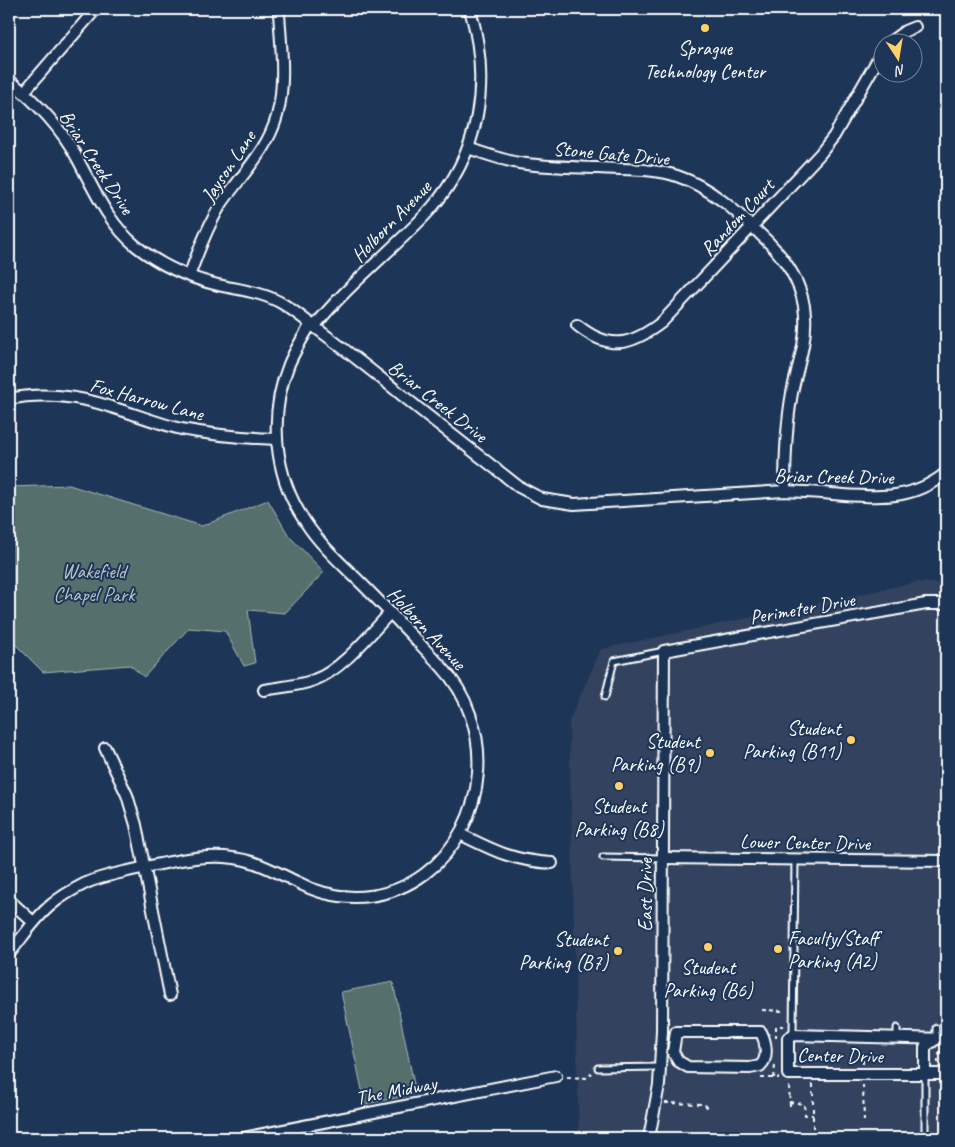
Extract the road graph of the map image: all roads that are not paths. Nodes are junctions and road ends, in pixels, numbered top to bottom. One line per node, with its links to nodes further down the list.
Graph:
1 (470, 9): 9 (street, Holborn Avenue)
2 (95, 10): 8 (street)
3 (279, 13): 11 (street, Jayson Lane)
4 (915, 27): 5 (street)
5 (904, 32)
6 (872, 70): 10 (street, Random Court)
7 (9, 80): 8 (street, Briar Creek Drive)
8 (24, 92): 11 (street, Briar Creek Drive)
9 (468, 148): 10 (street, Stone Gate Drive); 13 (street, Holborn Avenue)
10 (752, 226): 12 (street, Random Court); 17 (street, Stone Gate Drive)
11 (189, 276): 13 (street, Briar Creek Drive)
12 (577, 325)
13 (312, 326): 15 (street, Holborn Avenue); 17 (street, Briar Creek Drive)
14 (9, 399): 15 (street, Fox Harrow Lane)
15 (277, 439): 19 (street, Holborn Avenue)
16 (946, 473): 17 (street, Briar Creek Drive)
17 (785, 491)
18 (946, 604): 20 (street, Perimeter Drive)
19 (390, 613): 21 (street); 24 (street, Holborn Avenue)
20 (664, 650): 22 (lane); 26 (street, East Drive)
21 (264, 690)
22 (605, 697)
23 (105, 748): 30 (street)
24 (460, 834): 29 (street); 30 (street, Holborn Avenue)
25 (603, 857): 26 (lane)
26 (663, 858): 27 (street, Lower Center Drive); 37 (street, East Drive)
27 (795, 860): 28 (street, Lower Center Drive); 36 (lane)
28 (946, 862)
29 (552, 863)
30 (145, 868): 32 (street, Holborn Avenue); 34 (street)
31 (9, 900): 32 (street)
32 (34, 922): 33 (street, Holborn Avenue)
33 (9, 954)
34 (170, 995)
35 (936, 1028): 39 (lane)
36 (789, 1029): 39 (street, Center Drive); 43 (street, Center Drive)
37 (662, 1031): 38 (street); 41 (street, East Drive)
38 (676, 1032): 40 (street); 40 (street)
39 (941, 1039): 43 (street)
40 (678, 1061): 41 (street)
41 (661, 1066): 42 (lane); 47 (street, East Drive)
42 (598, 1068)
43 (925, 1074): 44 (street, Center Drive); 48 (lane)
44 (946, 1074)
45 (556, 1076): 46 (street, The Midway)
46 (243, 1138)
47 (649, 1138)
48 (925, 1138)

